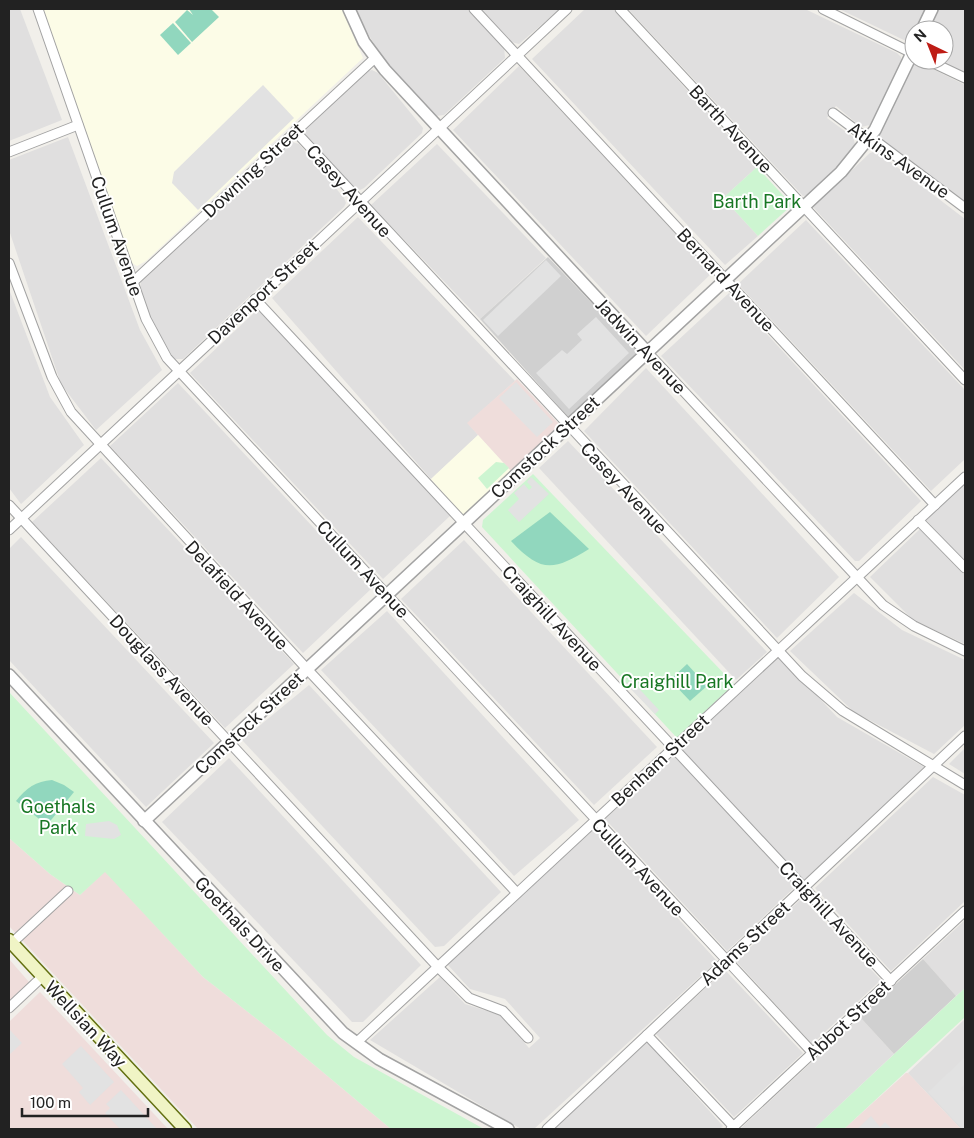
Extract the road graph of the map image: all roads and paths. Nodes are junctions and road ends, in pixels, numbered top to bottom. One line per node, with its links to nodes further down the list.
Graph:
1 (38, 9): 14 (street, Cullum Avenue)
2 (349, 9): 9 (street, Jadwin Avenue)
3 (474, 9): 8 (street)
4 (567, 9): 8 (street, Davenport Street)
5 (620, 9): 20 (street, Barth Avenue)
6 (823, 9): 7 (street)
7 (904, 48)
8 (517, 55): 15 (street, Davenport Street); 23 (street, Bernard Avenue)
9 (375, 58): 15 (street, Jadwin Avenue); 16 (street, Downing Street)
10 (904, 70): 17 (street, Comstock Street)
11 (948, 70): 12 (street)
12 (965, 78)
13 (833, 113): 17 (street, Atkins Avenue)
14 (78, 125): 18 (street); 24 (street, Cullum Avenue)
15 (439, 128): 19 (street, Davenport Street); 26 (street, Jadwin Avenue)
16 (294, 131): 19 (street, Casey Avenue); 24 (street, Downing Street)
17 (869, 138): 20 (street, Comstock Street); 21 (street, Atkins Avenue)
18 (9, 152)
19 (360, 203): 25 (street, Davenport Street); 29 (street, Casey Avenue)
20 (804, 207): 23 (street, Comstock Street); 28 (street, Barth Avenue)
21 (965, 208)
22 (9, 263): 30 (street, Delafield Avenue)
23 (725, 280): 26 (street, Comstock Street); 33 (street, Bernard Avenue)
24 (133, 282): 27 (street, Cullum Avenue)
25 (255, 299): 27 (street, Davenport Street); 36 (street, Craighill Avenue)
26 (647, 352): 29 (street, Comstock Street); 39 (street, Jadwin Avenue)
27 (178, 372): 30 (street, Davenport Street); 40 (street, Cullum Avenue)
28 (965, 380)
29 (567, 427): 36 (street, Comstock Street); 41 (street, Casey Avenue)
30 (100, 445): 34 (street, Davenport Street); 43 (street, Delafield Avenue)
31 (965, 477): 33 (street, Benham Street)
32 (9, 505): 34 (street, Douglass Avenue)
33 (935, 505): 35 (street, Benham Street)
34 (20, 518): 37 (street, Davenport Street); 46 (street, Douglass Avenue)
35 (918, 520): 38 (street); 39 (street, Benham Street)
36 (464, 523): 40 (street, Comstock Street); 47 (street, Craighill Avenue)
37 (9, 530)
38 (965, 568)
39 (856, 578): 41 (street, Benham Street); 42 (street, Jadwin Avenue)
40 (388, 594): 43 (street, Comstock Street); 51 (street, Cullum Avenue)
41 (778, 651): 47 (street, Benham Street); 48 (street, Casey Avenue)
42 (965, 652)
43 (306, 669): 46 (street, Comstock Street); 54 (street, Delafield Avenue)
44 (9, 675): 50 (street, Goethals Drive)
45 (965, 736): 48 (street, Adams Street)
46 (229, 742): 50 (street, Comstock Street); 58 (street, Douglass Avenue)
47 (673, 748): 51 (street, Benham Street); 52 (street, Craighill Avenue)
48 (933, 766): 49 (street, Casey Avenue); 52 (street, Adams Street)
49 (965, 785)
50 (144, 821): 64 (street, Goethals Drive)
51 (595, 821): 54 (street, Benham Street); 57 (street, Cullum Avenue)
52 (803, 887): 57 (street, Adams Street); 60 (street, Craighill Avenue)
53 (68, 891): 56 (street)
54 (517, 893): 58 (street, Benham Street)
55 (965, 911): 60 (street, Abbot Street)
56 (10, 942): 59 (main road, Wellsian Way)
57 (726, 961): 62 (street, Adams Street); 65 (street, Cullum Avenue)
58 (438, 967): 63 (street, Douglass Avenue); 64 (street, Benham Street)
59 (42, 977): 61 (street); 67 (main road, Wellsian Way)
60 (891, 981): 65 (street, Abbot Street)
61 (9, 1008)
62 (647, 1035): 66 (street); 69 (street, Adams Street)
63 (528, 1038)
64 (356, 1043): 68 (street, Goethals Drive)
65 (813, 1053): 66 (street, Abbot Street)
66 (733, 1128)
67 (185, 1129)
68 (508, 1129)
69 (547, 1129)

